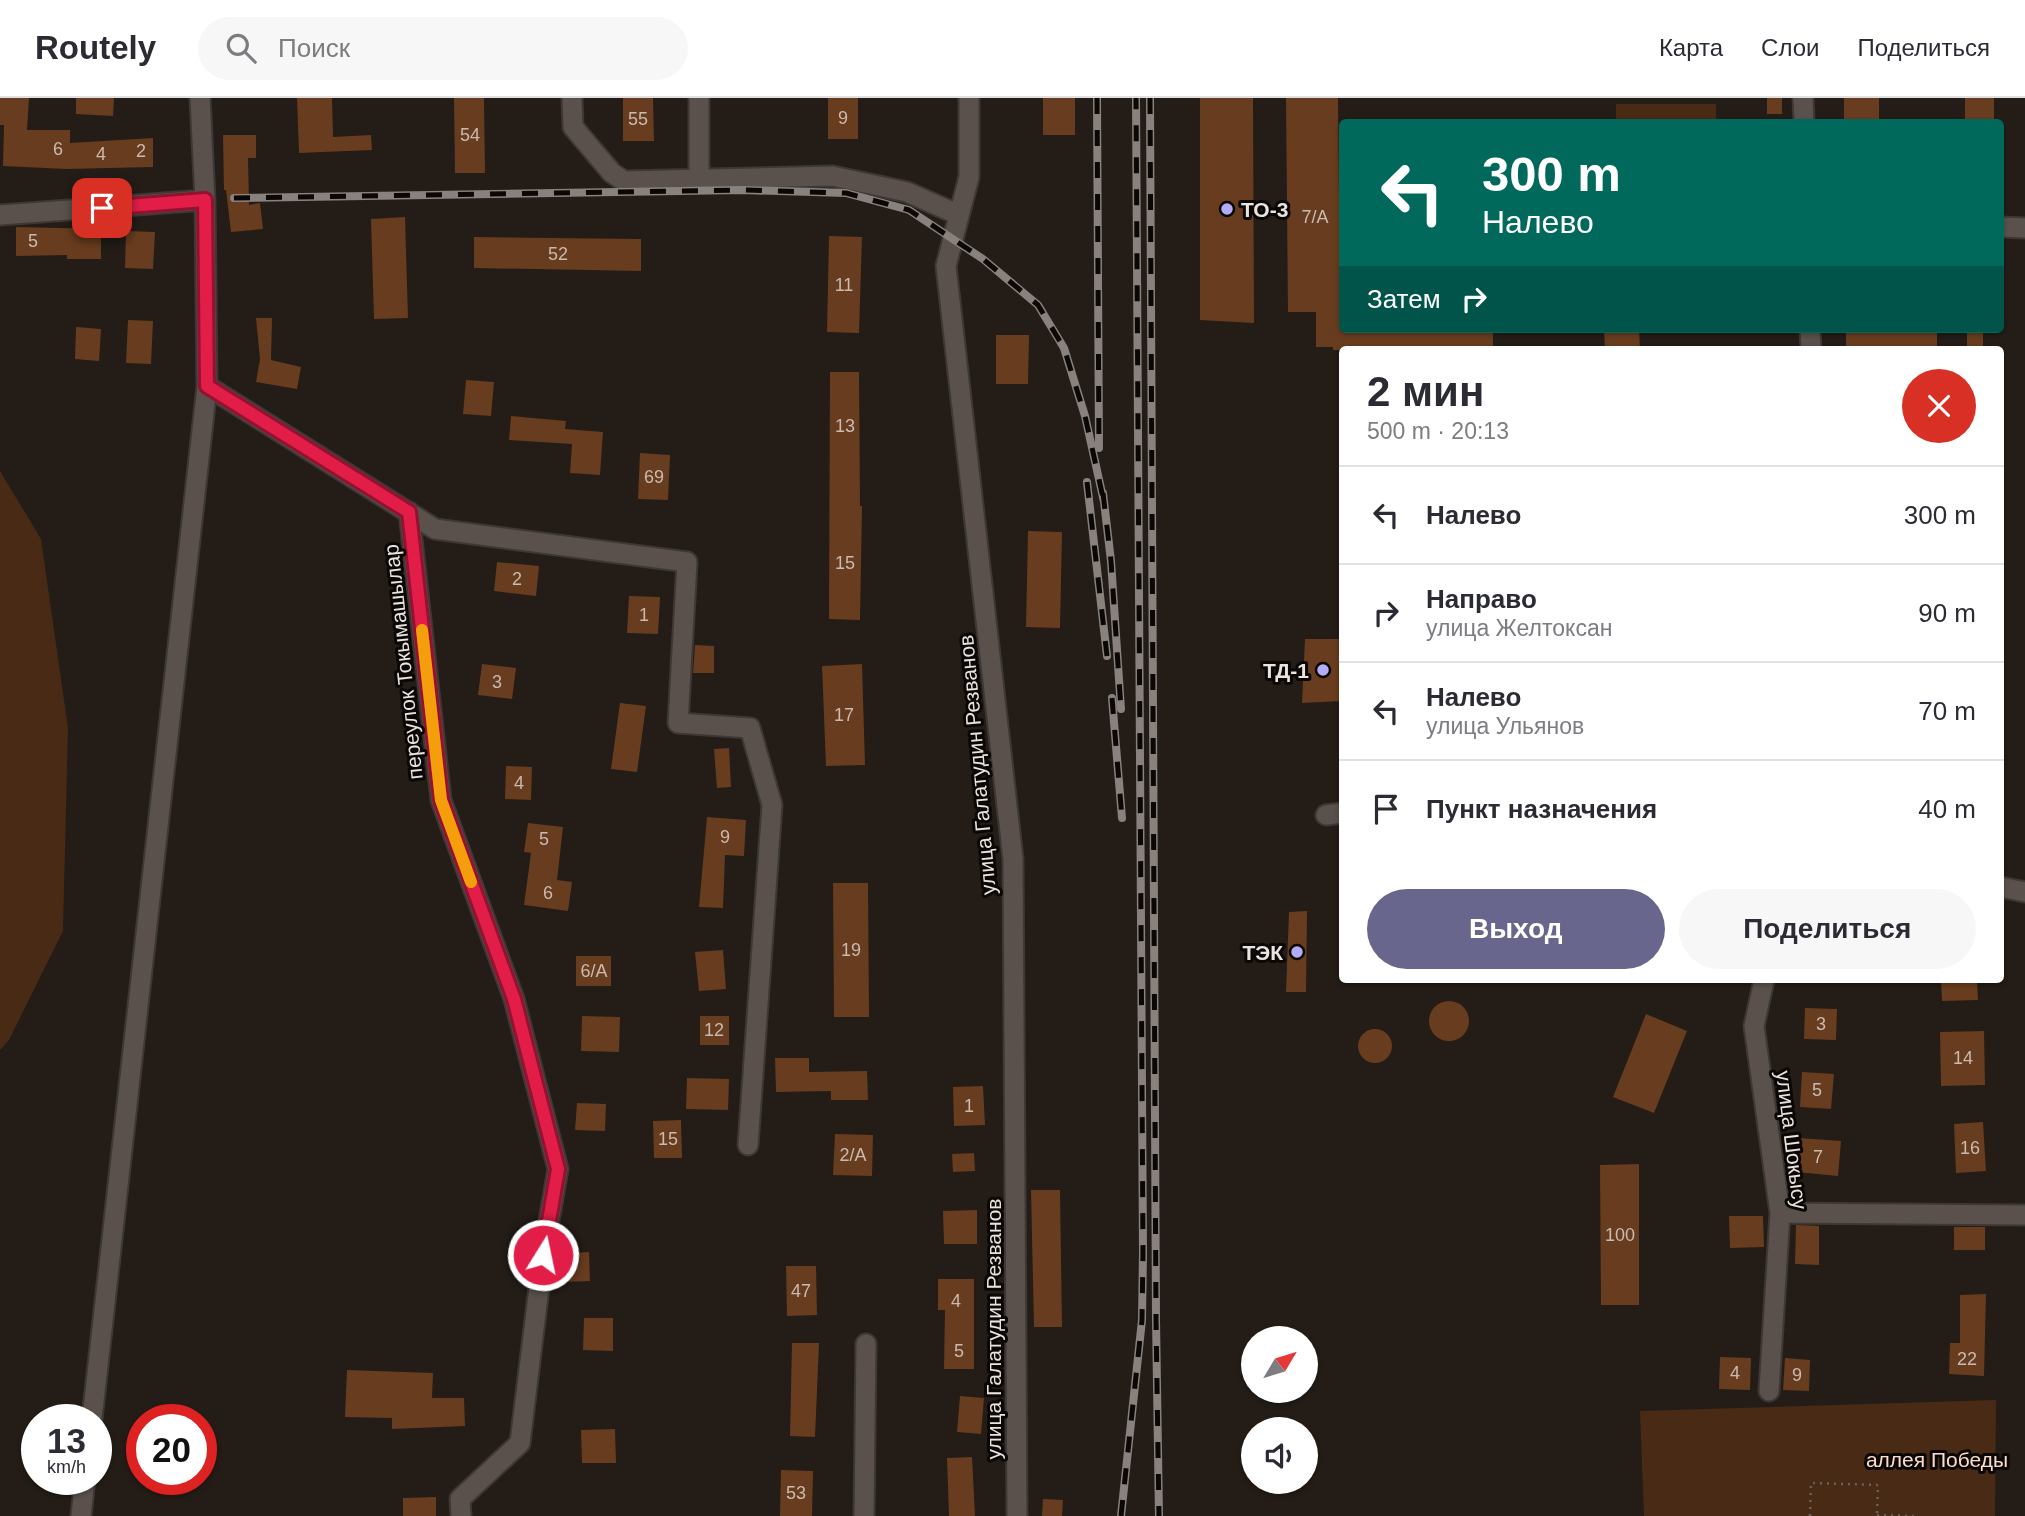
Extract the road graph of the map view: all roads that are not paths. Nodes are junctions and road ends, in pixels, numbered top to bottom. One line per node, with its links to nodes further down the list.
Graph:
1 (200, 98): 8 (street)
2 (572, 98): 7 (street)
3 (699, 98): 7 (street)
4 (970, 98): 10 (street, улица Галатудин Резванов)
5 (1803, 98): 6 (street)
6 (1804, 119)
7 (699, 179): 10 (street)
8 (205, 200): 9 (street); 13 (street)
9 (0, 215)
10 (959, 215): 28 (street, улица Галатудин Резванов)
11 (2004, 227): 12 (street)
12 (2025, 228)
13 (207, 386): 14 (street); 23 (street)
14 (409, 512): 18 (street); 26 (street, переулок Токымашылар)
15 (2004, 888): 16 (street)
16 (2025, 892)
17 (1763, 983): 19 (street, улица Шокысу)
18 (748, 1145)
19 (1780, 1213): 20 (street); 22 (street, улица Шокысу)
20 (2025, 1216)
21 (866, 1344): 27 (street)
22 (1769, 1391)
23 (94, 1404)
24 (83, 1495): 25 (street)
25 (81, 1516)
26 (461, 1516)
27 (863, 1516)
28 (1017, 1516)

